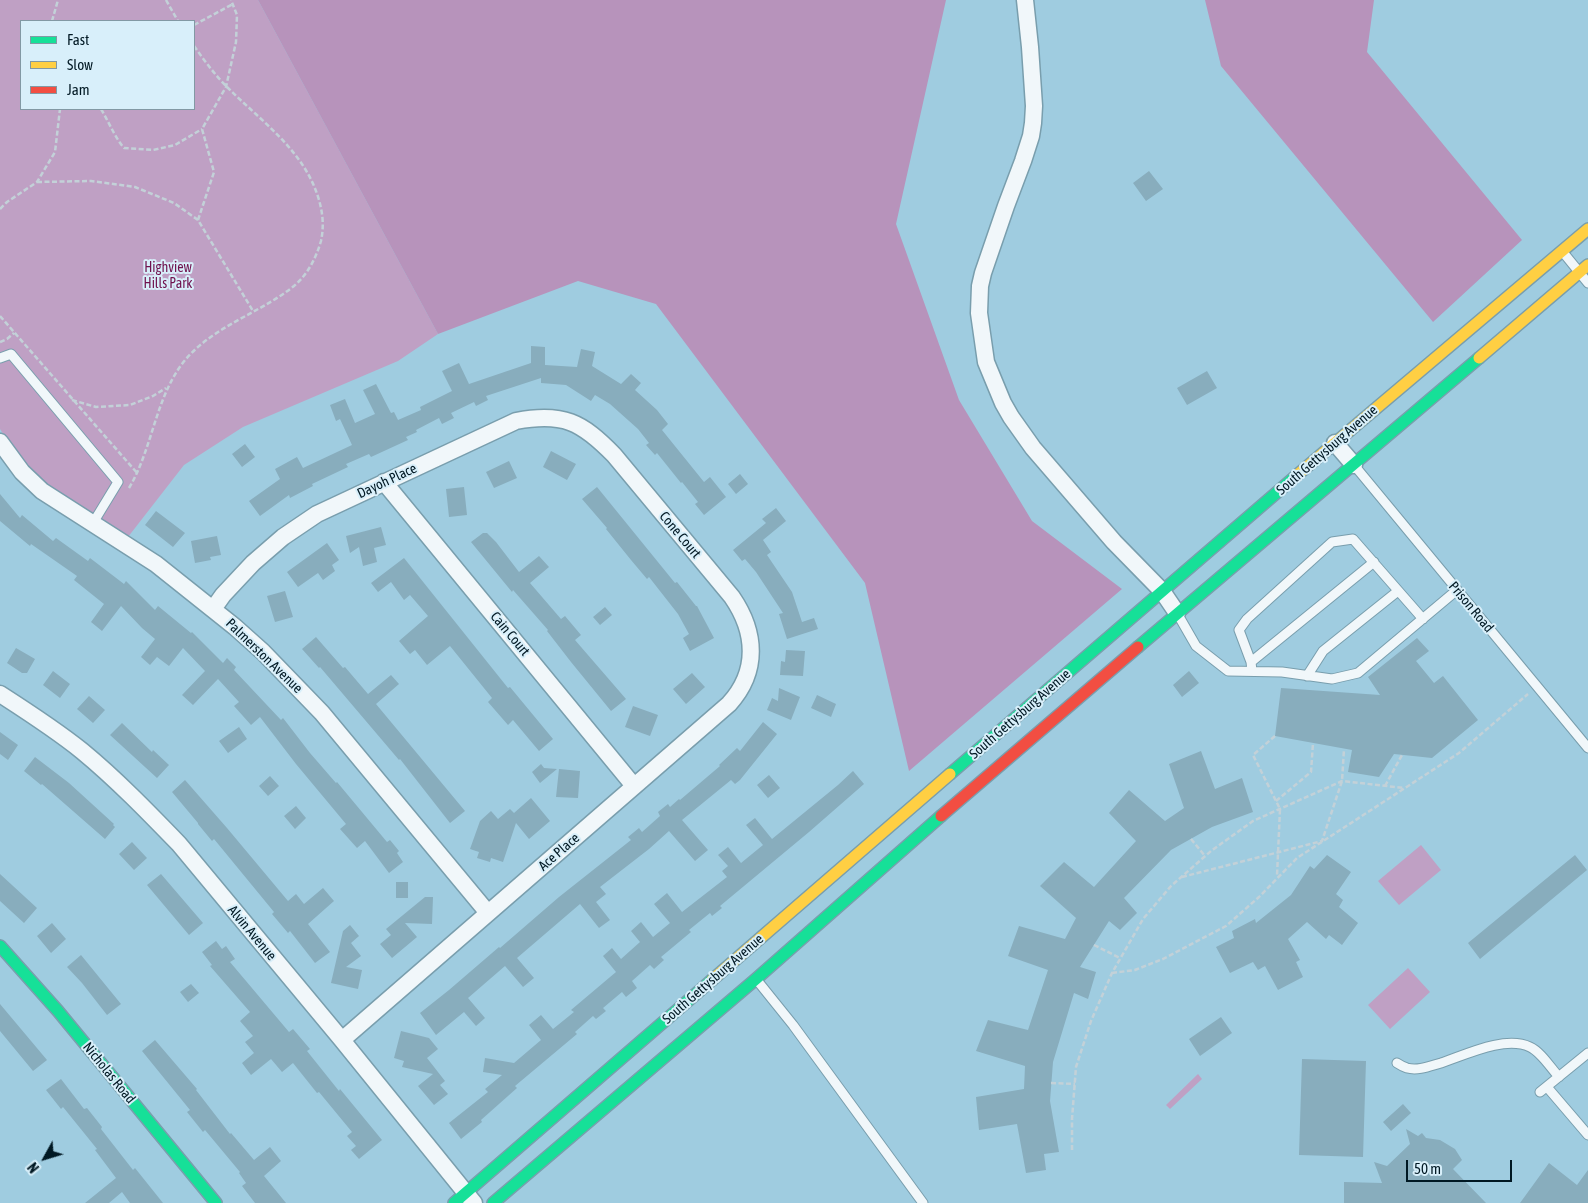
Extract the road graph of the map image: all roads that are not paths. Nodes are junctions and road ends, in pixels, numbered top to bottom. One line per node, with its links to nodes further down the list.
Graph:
1 (1025, 0): 15 (street)
2 (1588, 229): 3 (main road, South Gettysburg Avenue)
3 (1562, 251): 4 (lane); 9 (main road, South Gettysburg Avenue)
4 (1584, 269): 5 (lane); 10 (main road, South Gettysburg Avenue)
5 (1588, 283)
6 (0, 358): 12 (lane)
7 (590, 432): 11 (street, Dayoh Place); 20 (street, Cone Court)
8 (0, 442): 12 (street, Palmerston Avenue)
9 (1335, 443): 10 (street); 15 (main road, South Gettysburg Avenue)
10 (1354, 465): 14 (lane, Prison Road); 18 (main road, South Gettysburg Avenue)
11 (384, 482): 17 (street, Dayoh Place); 26 (street, Cain Court)
12 (93, 523): 17 (street, Palmerston Avenue)
13 (1374, 562): 16 (lane); 21 (lane); 21 (lane)
14 (1457, 590): 19 (lane); 25 (lane, Prison Road)
15 (1162, 591): 18 (street); 35 (main road, South Gettysburg Avenue)
16 (1398, 591): 19 (lane); 23 (lane)
17 (213, 609): 27 (street, Palmerston Avenue)
18 (1177, 613): 22 (lane); 29 (main road, South Gettysburg Avenue)
19 (1423, 619): 23 (lane)
20 (751, 649): 26 (street, Ace Place)
21 (1251, 662): 22 (lane)
22 (1252, 672): 23 (lane)
23 (1307, 676)
24 (0, 694): 30 (street, Alvin Avenue)
25 (1588, 748)
26 (634, 786): 27 (street, Ace Place)
27 (488, 913): 30 (street, Ace Place)
28 (0, 946): 36 (main road, Nicholas Road)
29 (756, 979): 37 (main road, South Gettysburg Avenue); 38 (lane)
30 (342, 1040): 35 (street, Alvin Avenue)
31 (1588, 1053): 33 (lane)
32 (1396, 1063): 33 (lane)
33 (1558, 1077): 34 (lane)
34 (1588, 1135)
35 (465, 1200)
36 (216, 1203)
37 (493, 1203)
38 (923, 1203)

